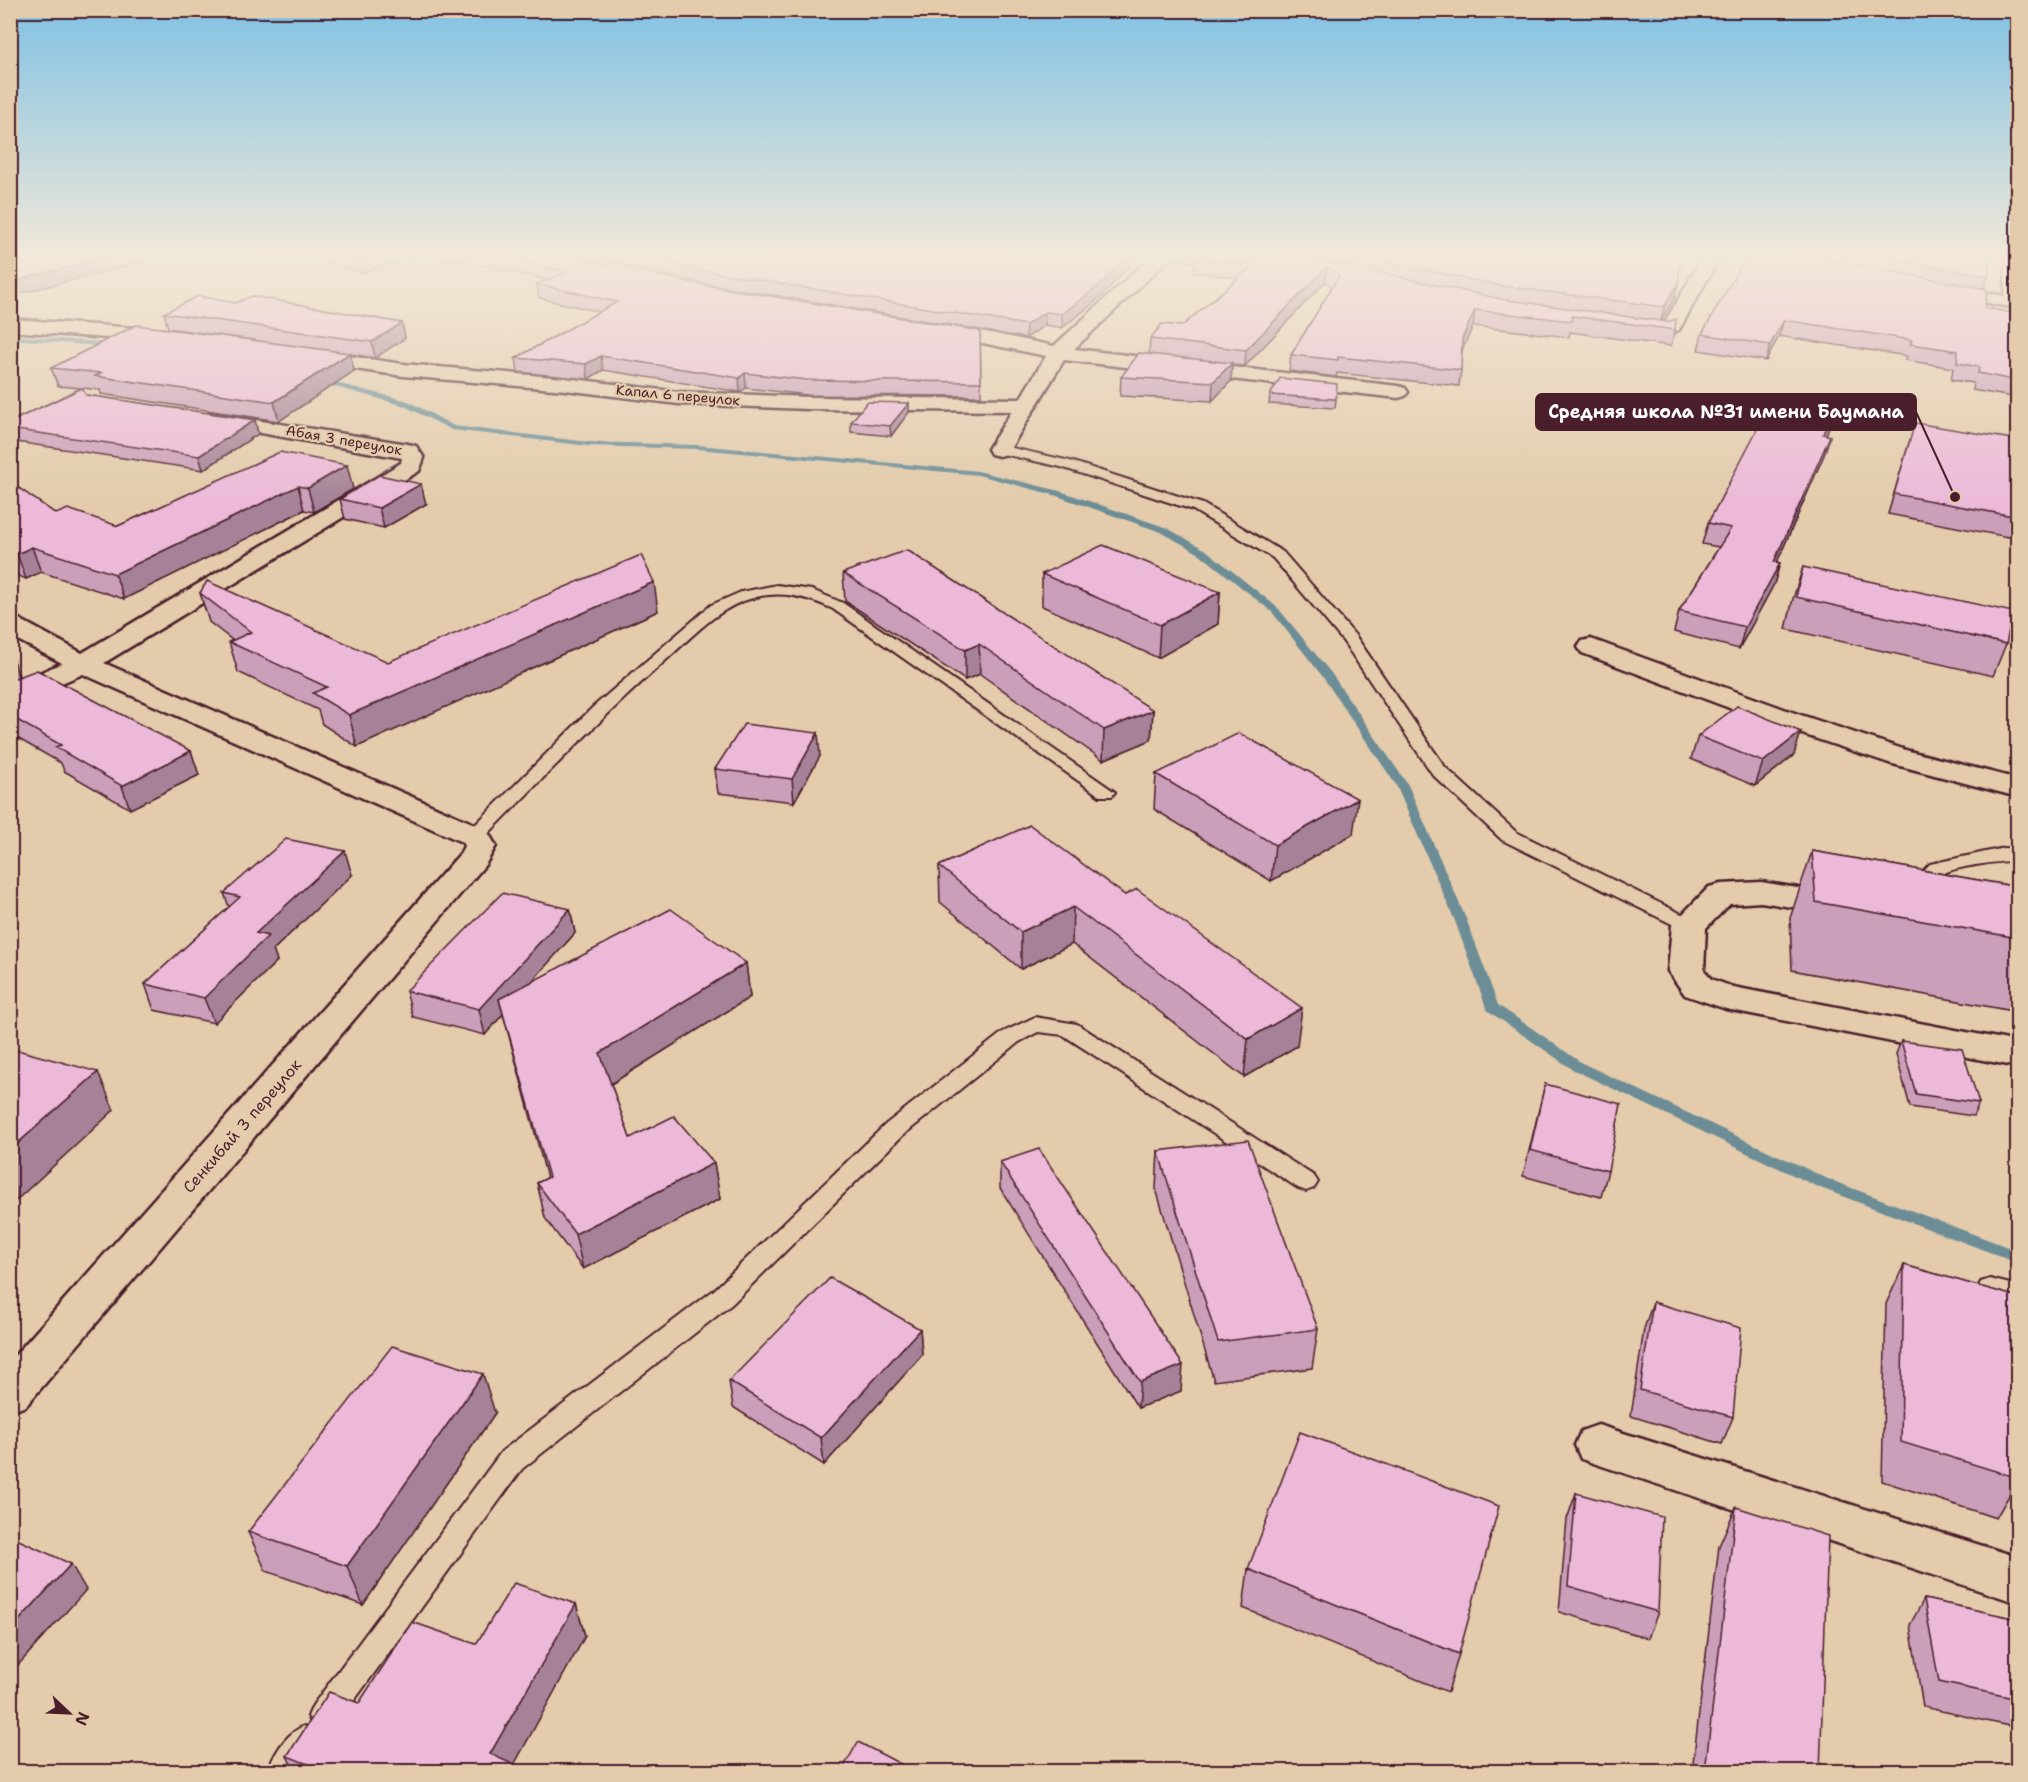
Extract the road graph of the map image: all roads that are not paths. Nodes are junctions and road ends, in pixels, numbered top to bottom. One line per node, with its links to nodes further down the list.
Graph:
1 (982, 338): 4 (street)
2 (1074, 338): 4 (street)
3 (286, 353): 6 (street, Капал 6 переулок)
4 (1058, 353): 5 (street); 6 (street)
5 (1398, 392)
6 (1026, 405): 8 (street)
7 (191, 416): 11 (street, Абая 3 переулок)
8 (999, 449): 18 (lane)
9 (10, 625): 11 (street)
10 (1591, 647): 13 (street)
11 (83, 664): 12 (street, Абая 3 переулок); 15 (street)
12 (10, 697)
13 (2018, 788)
14 (1106, 792): 15 (lane)
15 (474, 847): 23 (street, Сенкибай 3 переулок)
16 (2018, 855): 17 (lane)
17 (1895, 912): 18 (street)
18 (1689, 926): 19 (street)
19 (2018, 1055)
20 (1306, 1182): 26 (lane)
21 (1990, 1289): 22 (lane)
22 (2018, 1296)
23 (10, 1393)
24 (1598, 1444): 25 (street)
25 (2018, 1580)
26 (283, 1772)

